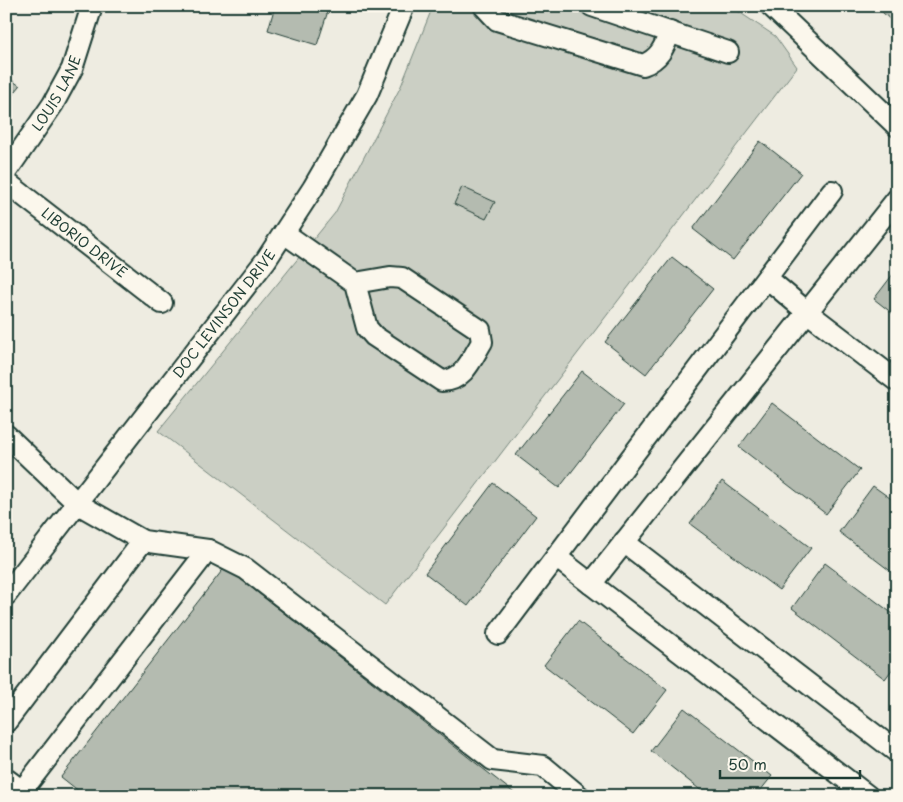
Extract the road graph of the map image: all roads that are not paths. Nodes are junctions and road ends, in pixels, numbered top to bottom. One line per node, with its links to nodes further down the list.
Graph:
1 (92, 6): 9 (street, LOUIS LANE)
2 (404, 6): 13 (street, DOC LEVINSON DRIVE)
3 (484, 6): 6 (street)
4 (592, 6): 6 (street)
5 (771, 6): 8 (street)
6 (670, 32): 7 (street)
7 (728, 52)
8 (897, 126)
9 (6, 172)
10 (6, 182): 16 (street, LIBORIO DRIVE)
11 (832, 191): 14 (street)
12 (897, 199): 17 (street)
13 (284, 233): 15 (street); 20 (street, DOC LEVINSON DRIVE)
14 (766, 278): 17 (street); 24 (street)
15 (355, 284): 15 (street)
16 (162, 303)
17 (807, 312): 18 (street); 22 (street)
18 (897, 381)
19 (6, 434): 20 (street)
20 (78, 504): 21 (street); 26 (street, DOC LEVINSON DRIVE)
21 (143, 541): 23 (street); 28 (street)
22 (624, 542): 25 (street); 29 (street)
23 (208, 550): 30 (street); 31 (street)
24 (556, 557): 25 (street); 27 (street)
25 (591, 584): 32 (street)
26 (6, 596)
27 (498, 634)
28 (6, 722)
29 (897, 752)
30 (19, 790)
31 (579, 796)
32 (868, 796)

